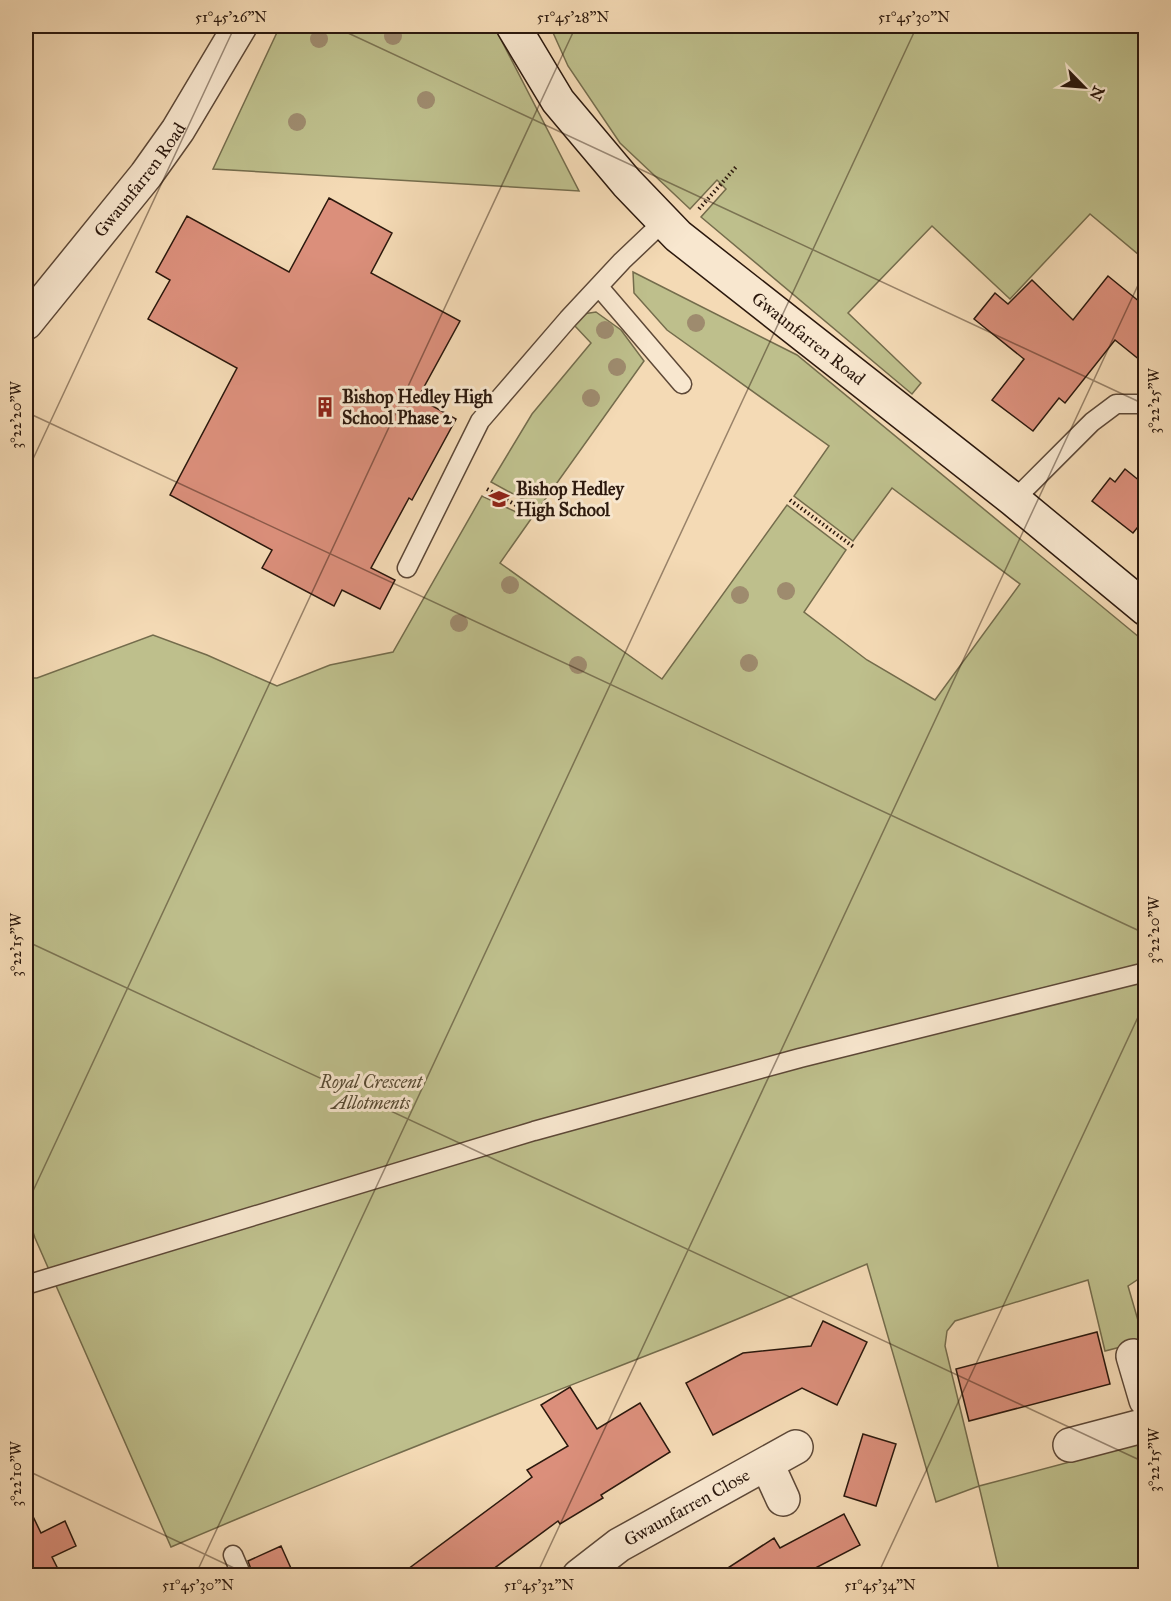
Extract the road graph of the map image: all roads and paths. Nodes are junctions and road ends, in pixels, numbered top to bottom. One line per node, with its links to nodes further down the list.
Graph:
1 (240, 26): 7 (street, Gwaunfarren Road)
2 (513, 26): 5 (street, Gwaunfarren Road)
3 (736, 167): 4 (path)
4 (695, 214)
5 (663, 222): 6 (lane); 12 (street, Gwaunfarren Road)
6 (599, 287): 8 (lane); 15 (lane)
7 (26, 323)
8 (682, 384)
9 (1146, 405): 12 (lane)
10 (487, 489): 13 (path)
11 (790, 500): 14 (path)
12 (1014, 500): 16 (street, Gwaunfarren Road)
13 (534, 515)
14 (855, 548)
15 (407, 568)
16 (1146, 609)
17 (1146, 972): 18 (lane)
18 (26, 1285)
19 (1133, 1356): 20 (street)
20 (1146, 1400)
21 (1146, 1425): 22 (street)
22 (1070, 1445)
23 (796, 1447): 24 (street, Gwaunfarren Close)
24 (766, 1464): 25 (street, Gwaunfarren Close); 28 (street, Gwaunfarren Close)
25 (783, 1499)
26 (233, 1555): 27 (lane)
27 (242, 1575)
28 (579, 1575)

